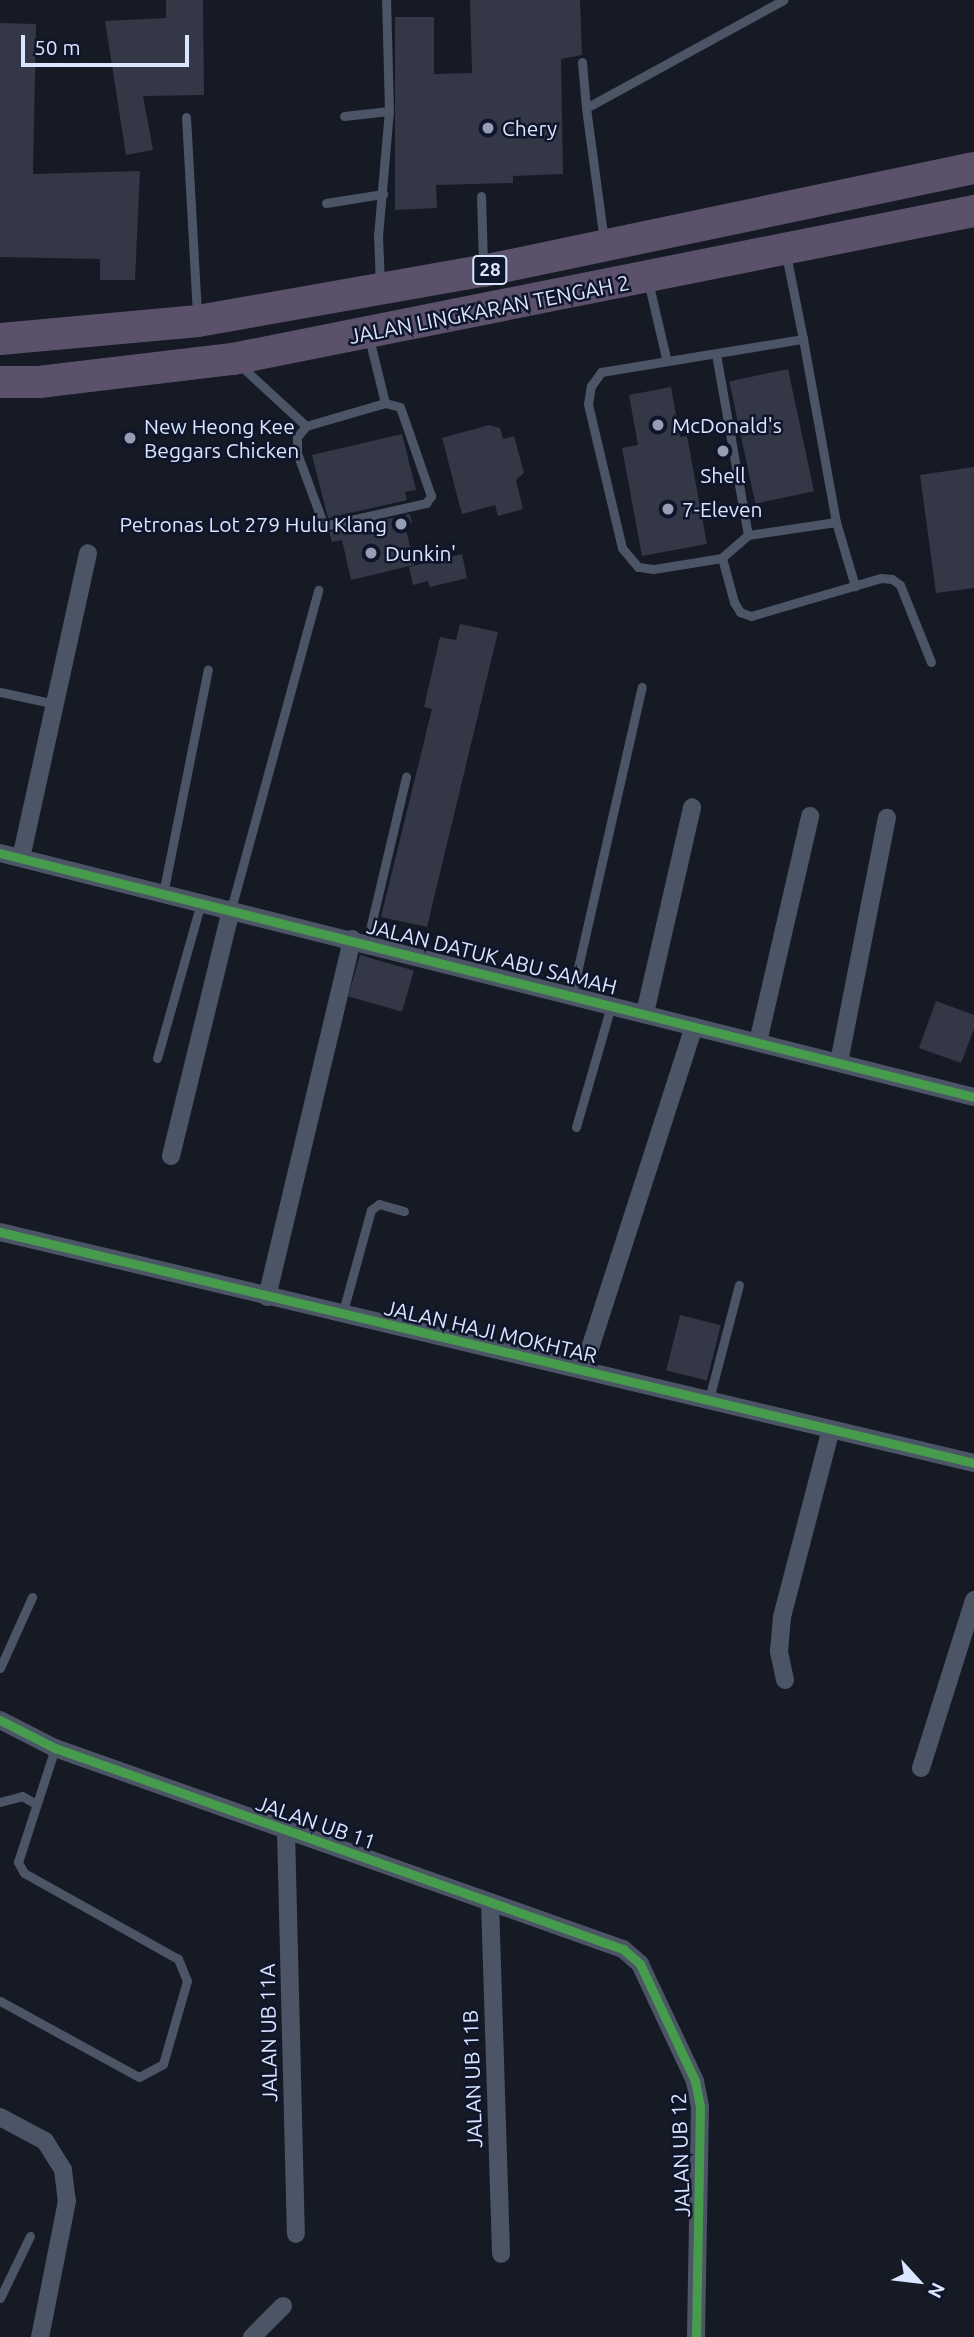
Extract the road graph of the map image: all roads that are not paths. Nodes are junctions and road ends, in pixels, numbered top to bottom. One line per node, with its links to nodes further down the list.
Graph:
1 (386, 0): 5 (lane)
2 (783, 0): 4 (lane)
3 (582, 62): 4 (lane)
4 (586, 108): 13 (lane)
5 (389, 111): 7 (lane); 9 (lane)
6 (186, 117): 18 (lane)
7 (344, 117)
8 (974, 168): 13 (highway, JALAN LINGKARAN TENGAH 2 / 28)
9 (383, 194): 11 (lane); 17 (lane)
10 (481, 197): 15 (lane)
11 (326, 203)
12 (974, 211): 14 (highway, JALAN LINGKARAN TENGAH 2 / 28)
13 (605, 246): 15 (highway, JALAN LINGKARAN TENGAH 2 / 28)
14 (785, 250): 16 (highway, JALAN LINGKARAN TENGAH 2 / 28); 21 (lane)
15 (483, 271): 17 (highway, JALAN LINGKARAN TENGAH 2 / 28)
16 (647, 278): 19 (highway, JALAN LINGKARAN TENGAH 2 / 28); 23 (lane)
17 (380, 288): 18 (highway, JALAN LINGKARAN TENGAH 2 / 28)
18 (198, 321): 20 (highway, JALAN LINGKARAN TENGAH 2 / 28)
19 (368, 332): 24 (highway, JALAN LINGKARAN TENGAH 2 / 28); 26 (lane)
20 (0, 339)
21 (803, 339): 22 (lane); 28 (lane)
22 (716, 354): 23 (lane); 29 (lane)
23 (666, 358): 31 (lane)
24 (233, 359): 25 (highway, JALAN LINGKARAN TENGAH 2 / 28); 27 (lane)
25 (0, 382)
26 (385, 402): 27 (lane); 27 (lane)
27 (306, 426)
28 (836, 522): 29 (lane); 32 (lane)
29 (748, 535): 31 (lane)
30 (88, 553): 38 (street)
31 (723, 558): 32 (lane)
32 (855, 586): 34 (lane)
33 (318, 590): 47 (lane)
34 (931, 662)
35 (208, 669): 45 (lane)
36 (642, 687): 49 (lane)
37 (0, 692): 38 (lane)
38 (55, 704): 44 (street)
39 (406, 777): 48 (lane)
40 (692, 807): 51 (street)
41 (810, 816): 53 (street)
42 (887, 818): 55 (street)
43 (0, 853): 44 (street, JALAN DATUK ABU SAMAH)
44 (21, 858): 45 (street, JALAN DATUK ABU SAMAH)
45 (163, 894): 46 (street, JALAN DATUK ABU SAMAH)
46 (201, 902): 47 (street, JALAN DATUK ABU SAMAH); 54 (lane)
47 (231, 909): 48 (street, JALAN DATUK ABU SAMAH); 58 (street)
48 (360, 941): 49 (street, JALAN DATUK ABU SAMAH); 62 (street)
49 (572, 995): 50 (street, JALAN DATUK ABU SAMAH)
50 (611, 1004): 51 (street, JALAN DATUK ABU SAMAH); 57 (lane)
51 (645, 1013): 52 (street, JALAN DATUK ABU SAMAH)
52 (694, 1026): 53 (street, JALAN DATUK ABU SAMAH); 64 (street)
53 (758, 1042): 55 (street, JALAN DATUK ABU SAMAH)
54 (157, 1058)
55 (839, 1062): 56 (street, JALAN DATUK ABU SAMAH)
56 (974, 1097)
57 (576, 1127)
58 (172, 1156)
59 (404, 1211): 63 (lane)
60 (0, 1232): 62 (street, JALAN HAJI MOKHTAR)
61 (739, 1285): 65 (lane)
62 (267, 1297): 63 (street, JALAN HAJI MOKHTAR)
63 (342, 1315): 64 (street, JALAN HAJI MOKHTAR)
64 (583, 1370): 65 (street, JALAN HAJI MOKHTAR)
65 (709, 1399): 66 (street, JALAN HAJI MOKHTAR)
66 (831, 1429): 67 (street, JALAN HAJI MOKHTAR); 71 (street)
67 (974, 1462)
68 (32, 1597): 70 (lane)
69 (974, 1600): 74 (street)
70 (0, 1668)
71 (785, 1680)
72 (0, 1720): 73 (street, JALAN UB 11)
73 (55, 1748): 76 (lane); 77 (street, JALAN UB 11)
74 (922, 1768)
75 (0, 1802): 76 (lane)
76 (36, 1804): 80 (lane)
77 (286, 1830): 78 (street, JALAN UB 11); 82 (street, JALAN UB 11A)
78 (490, 1902): 79 (street, JALAN UB 11); 84 (street, JALAN UB 11B)
79 (623, 1949): 89 (street, JALAN UB 12)
80 (0, 2001)
81 (0, 2117): 87 (street)
82 (296, 2234)
83 (30, 2236): 85 (lane)
84 (500, 2254)
85 (0, 2298)
86 (283, 2306): 88 (street)
87 (40, 2337)
88 (252, 2337)
89 (696, 2337)

